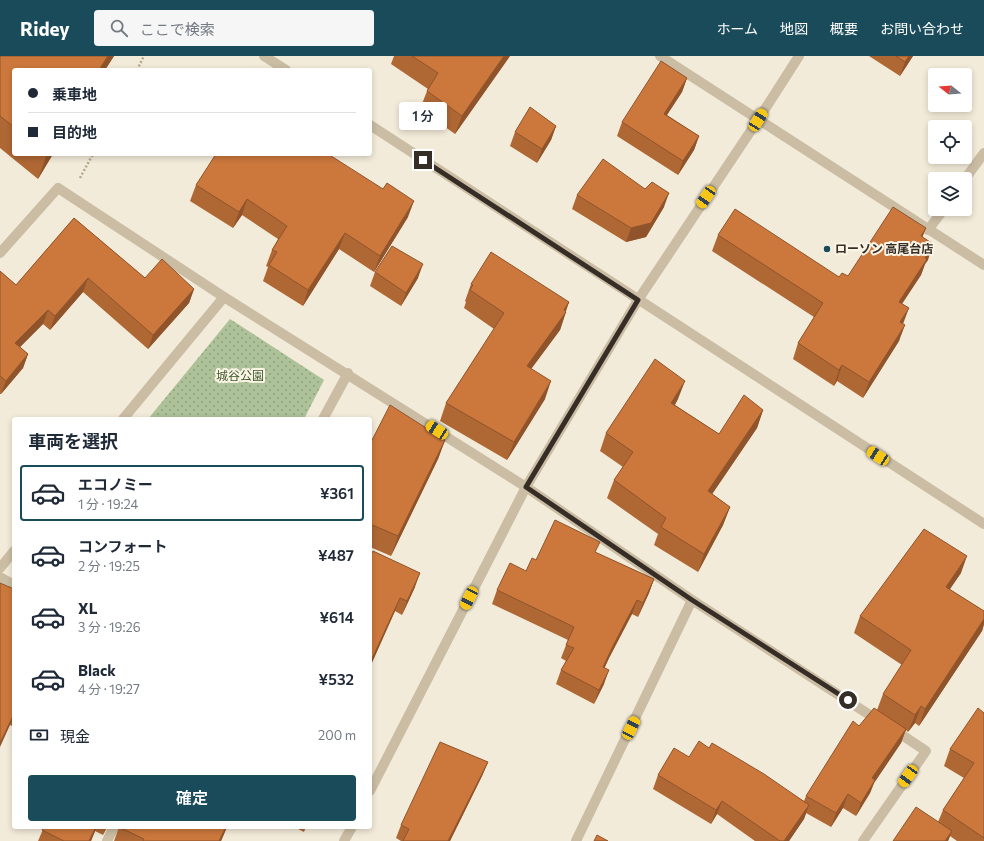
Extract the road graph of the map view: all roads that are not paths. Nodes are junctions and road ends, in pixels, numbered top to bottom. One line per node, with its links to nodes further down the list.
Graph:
1 (264, 56): 4 (street)
2 (660, 56): 5 (street)
3 (799, 56): 5 (street)
4 (283, 68)
5 (758, 120): 10 (street); 14 (street)
6 (372, 126): 14 (street)
7 (984, 153): 8 (street)
8 (970, 172)
9 (939, 216): 10 (street)
10 (928, 230): 12 (street)
11 (0, 253): 13 (street)
12 (984, 265)
13 (224, 297): 15 (street); 16 (street)
14 (638, 300): 18 (street); 19 (street)
15 (348, 373): 17 (street); 18 (street)
16 (126, 417)
17 (324, 417)
18 (526, 487): 24 (street); 25 (street)
19 (984, 524)
20 (12, 553): 21 (street)
21 (0, 568)
22 (0, 577): 23 (street)
23 (12, 584)
24 (692, 600): 30 (street); 31 (street)
25 (372, 787)
26 (113, 829): 28 (street)
27 (351, 829): 29 (street)
28 (107, 841)
29 (344, 841)
30 (576, 841)
31 (863, 841)

